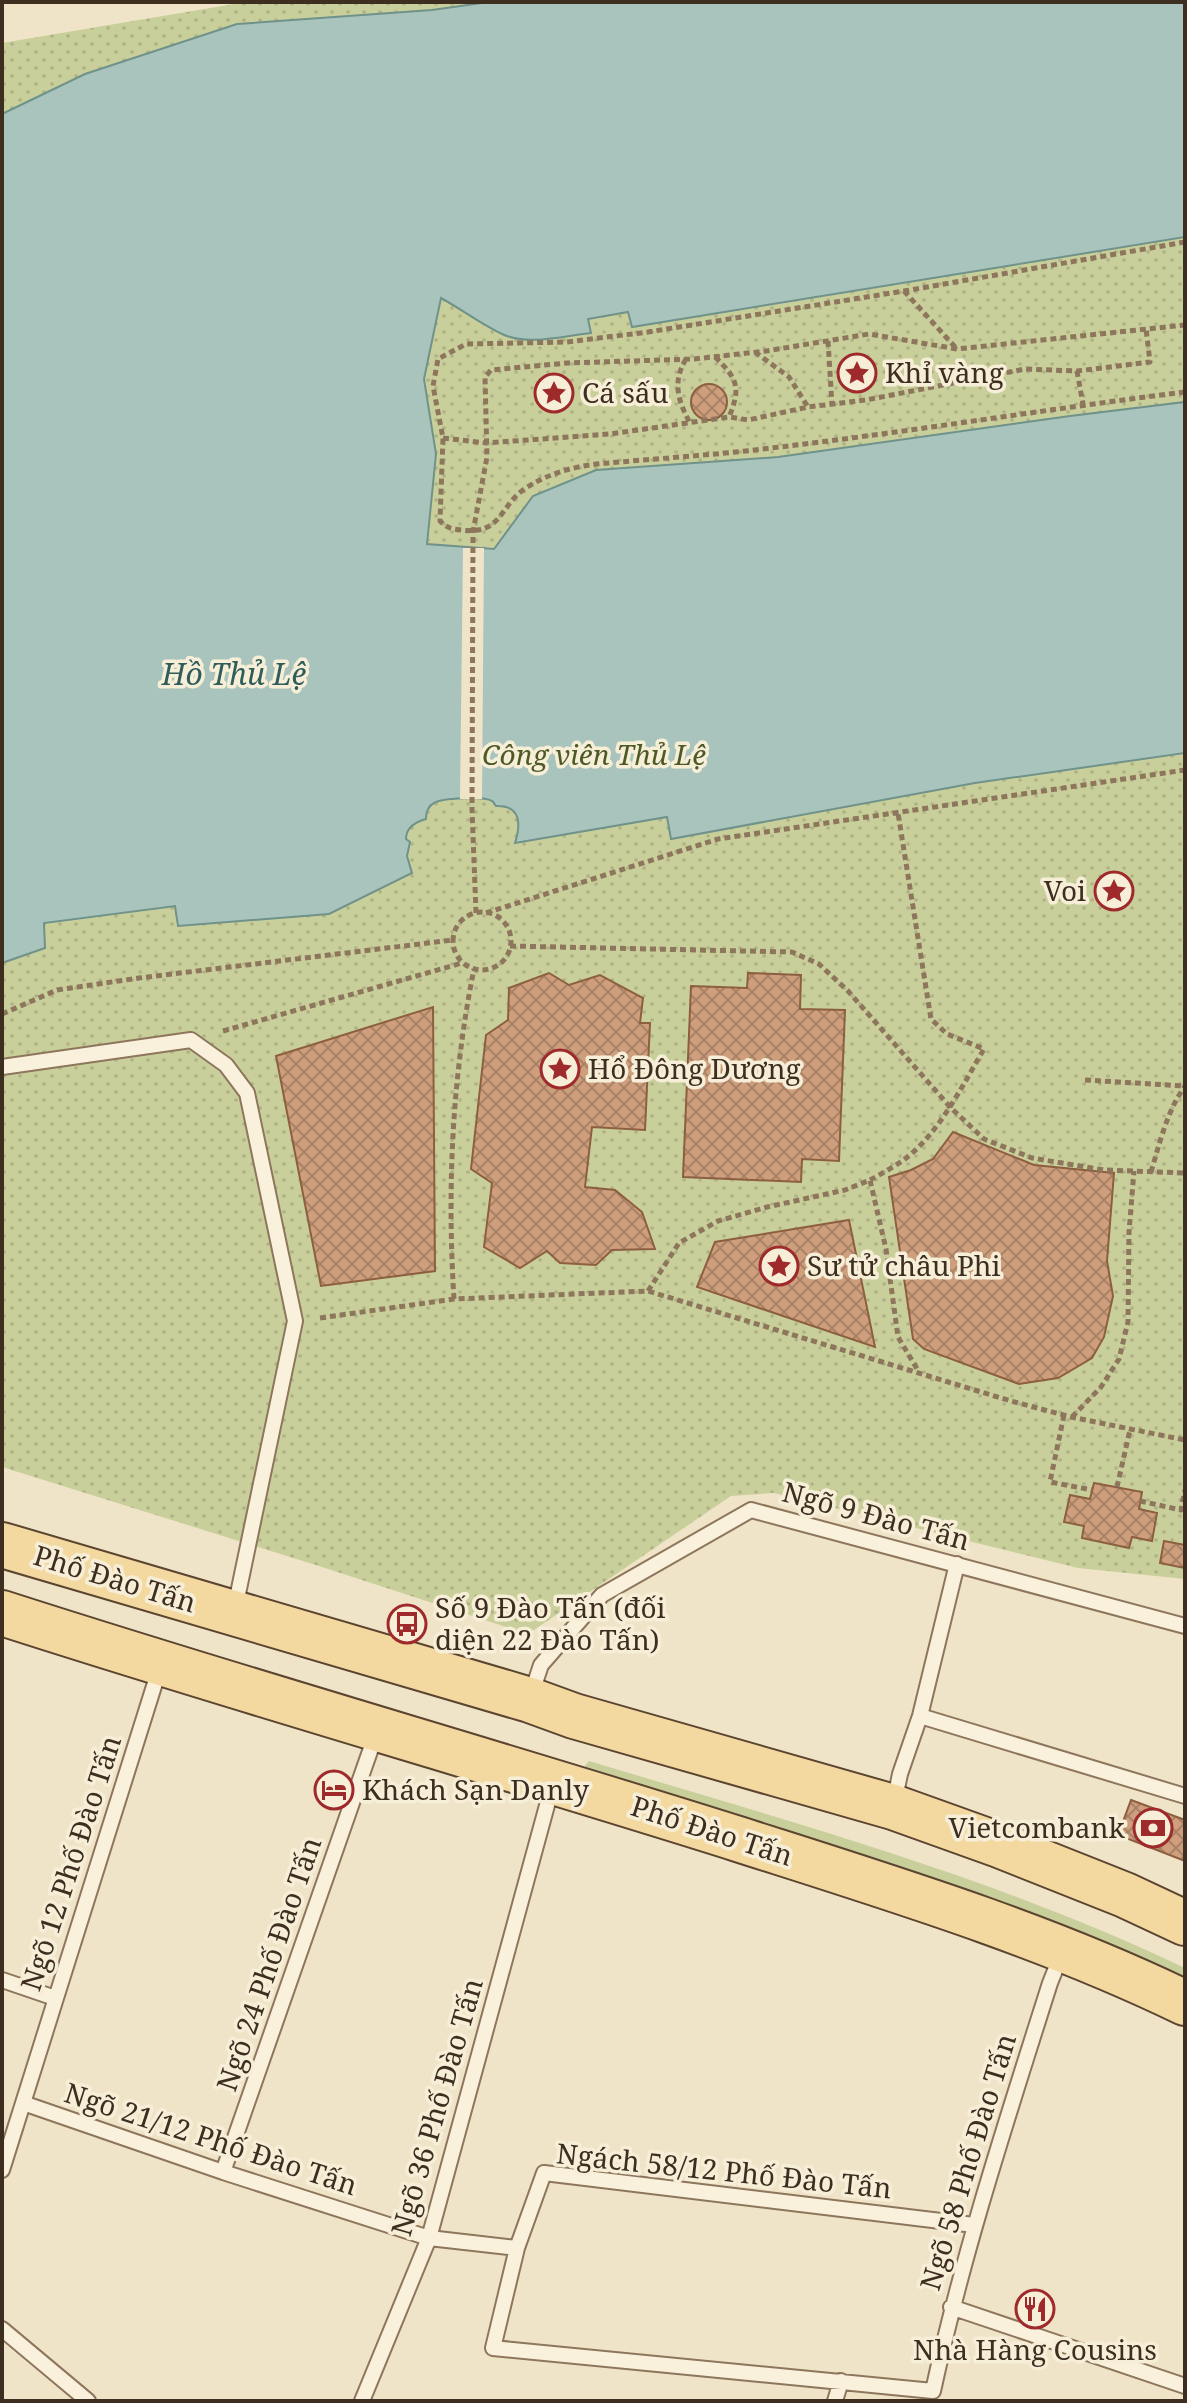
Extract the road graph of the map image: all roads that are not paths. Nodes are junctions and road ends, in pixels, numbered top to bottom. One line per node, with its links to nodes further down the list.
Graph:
1 (2, 1067): 5 (lane)
2 (2, 1545): 5 (main road, Phố Đào Tấn)
3 (957, 1564): 6 (lane, Ngõ 9 Đào Tấn); 8 (lane, Ngõ 9 Đào Tấn); 9 (lane)
4 (2, 1613): 7 (main road, Phố Đào Tấn)
5 (234, 1615): 8 (main road, Phố Đào Tấn)
6 (1185, 1626)
7 (161, 1664): 10 (main road, Phố Đào Tấn); 17 (lane, Ngõ 12 Phố Đào Tấn)
8 (530, 1700): 13 (main road, Phố Đào Tấn)
9 (920, 1716): 11 (lane); 13 (lane)
10 (379, 1728): 12 (main road, Phố Đào Tấn); 21 (lane, Ngõ 24 Phố Đào Tấn)
11 (1185, 1796)
12 (548, 1800): 15 (main road, Phố Đào Tấn); 23 (lane, Ngõ 36 Phố Đào Tấn)
13 (893, 1807): 14 (main road, Phố Đào Tấn)
14 (1185, 1923)
15 (1063, 1951): 18 (main road, Phố Đào Tấn); 22 (lane, Ngõ 58 Phố Đào Tấn)
16 (2, 1980): 17 (lane)
17 (55, 1998): 19 (lane, Ngõ 12 Phố Đào Tấn)
18 (1185, 2003)
19 (23, 2103): 20 (lane, Ngõ 12 Phố Đào Tấn); 21 (lane, Ngõ 21/12 Phố Đào Tấn)
20 (2, 2170)
21 (223, 2172): 23 (lane, Ngõ 21/12 Phố Đào Tấn)
22 (974, 2225): 24 (lane, Ngách 58/12 Phố Đào Tấn); 25 (lane, Ngõ 58 Phố Đào Tấn)
23 (429, 2238): 24 (lane, Ngõ 21/12 Phố Đào Tấn); 30 (lane, Ngõ 36 Phố Đào Tấn)
24 (517, 2248): 27 (lane)
25 (951, 2307): 27 (lane, Ngõ 58 Phố Đào Tấn); 28 (lane)
26 (2, 2329): 29 (lane)
27 (841, 2381): 31 (lane)
28 (1185, 2386)
29 (88, 2401)
30 (362, 2401)
31 (835, 2401)

